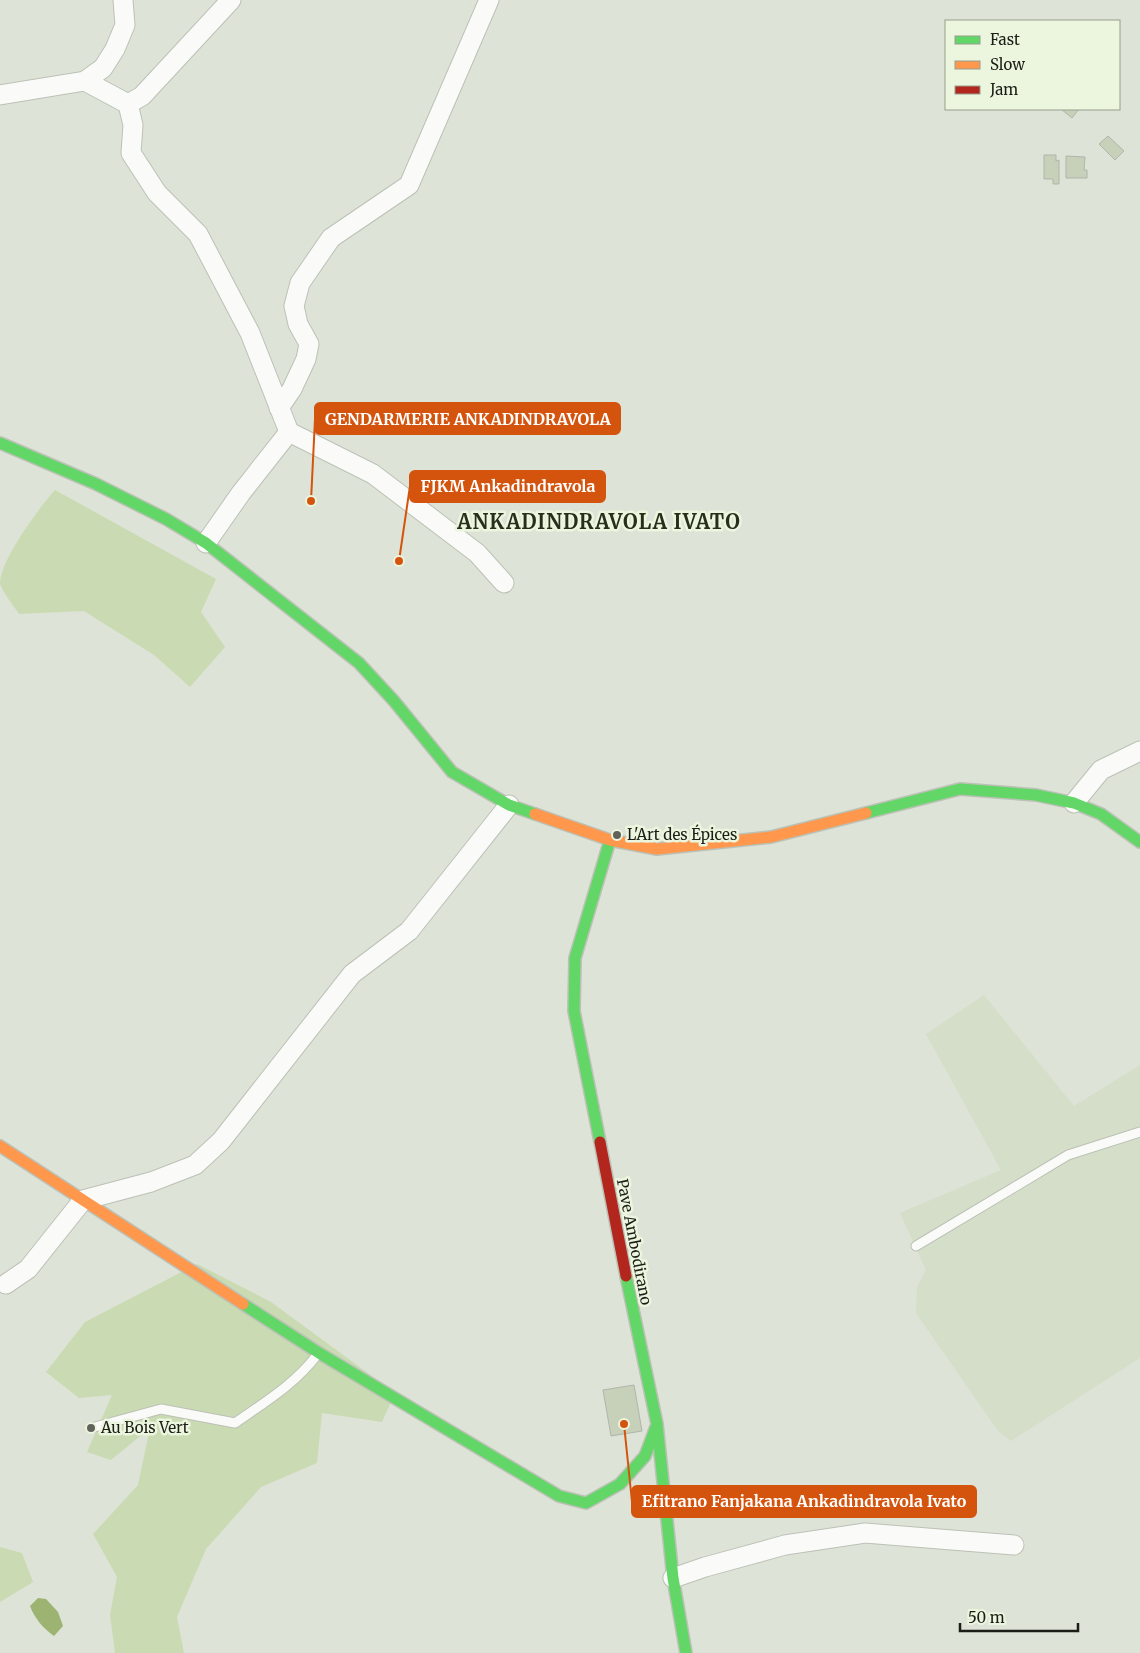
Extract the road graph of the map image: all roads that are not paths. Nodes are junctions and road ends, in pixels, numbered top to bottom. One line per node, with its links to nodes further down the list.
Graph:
1 (123, 0): 4 (street)
2 (231, 0): 6 (street)
3 (489, 0): 7 (street)
4 (85, 81): 5 (street); 6 (street)
5 (0, 95)
6 (128, 104): 7 (street)
7 (279, 408): 8 (street)
8 (289, 432): 10 (street); 11 (street)
9 (0, 443): 10 (street)
10 (206, 543): 14 (street)
11 (504, 583)
12 (1140, 751): 13 (street)
13 (1074, 803): 15 (street); 16 (street)
14 (509, 805): 15 (street); 19 (street)
15 (610, 840): 23 (street, Pave Ambodirano)
16 (1140, 842)
17 (1140, 1132): 20 (lane)
18 (0, 1146): 19 (street)
19 (83, 1200): 21 (street); 22 (street)
20 (916, 1246)
21 (6, 1284)
22 (319, 1353): 23 (street); 24 (lane)
23 (657, 1424): 26 (street, Pave Ambodirano)
24 (91, 1428)
25 (1014, 1545): 26 (street)
26 (673, 1578): 27 (street, Pave Ambodirano)
27 (686, 1653)

